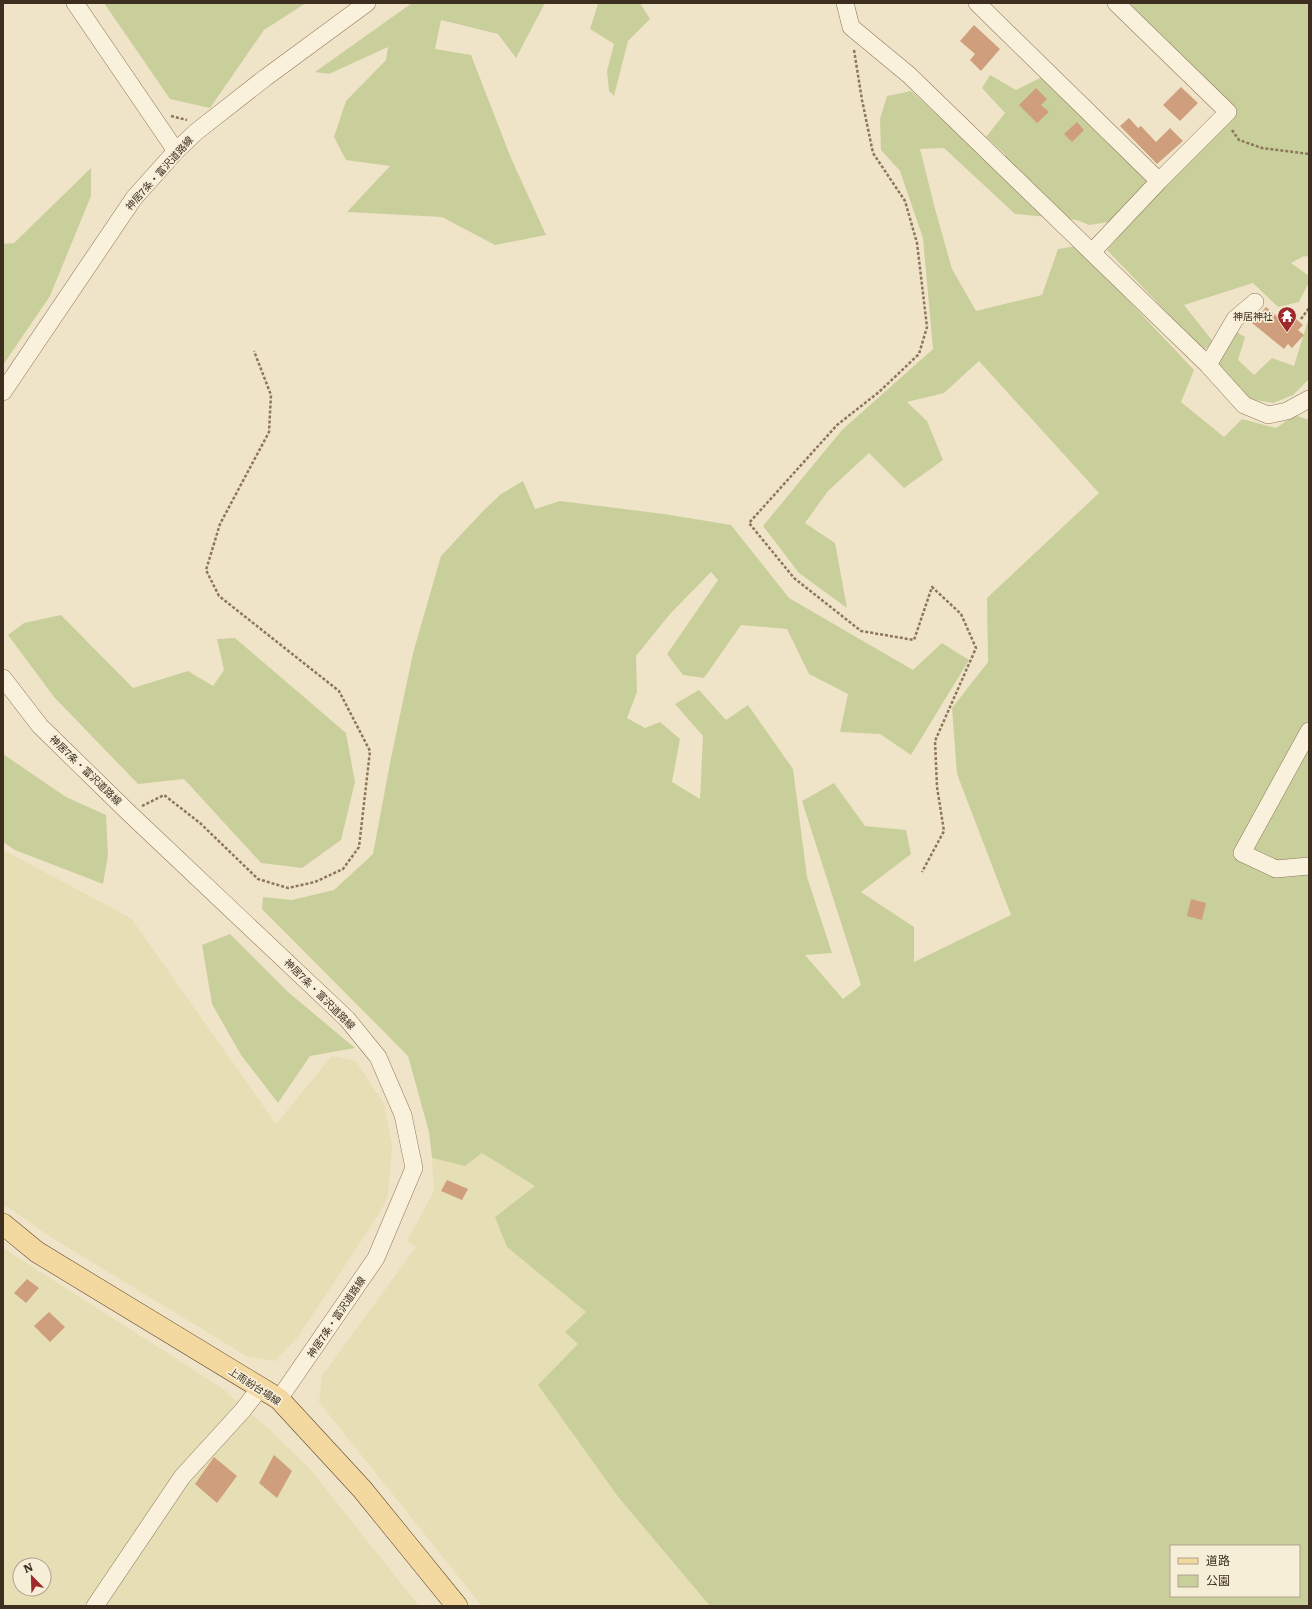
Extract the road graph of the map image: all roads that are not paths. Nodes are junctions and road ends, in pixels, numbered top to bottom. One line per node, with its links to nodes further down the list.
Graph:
1 (75, 3): 6 (street)
2 (367, 3): 6 (street, 神居7条・富沢道路線)
3 (846, 3): 8 (street)
4 (977, 3): 7 (street)
5 (1116, 3): 7 (street)
6 (176, 151): 11 (street, 神居7条・富沢道路線)
7 (1159, 181): 8 (street)
8 (1092, 252): 10 (street)
9 (1255, 302): 10 (street)
10 (1208, 365): 12 (street)
11 (3, 392)
12 (1307, 405)
13 (3, 678): 18 (street, 神居7条・富沢道路線)
14 (1309, 731): 15 (street)
15 (1309, 866)
16 (3, 1224): 17 (main road, 上雨紛台場線)
17 (260, 1388): 18 (main road, 上雨紛台場線); 19 (street)
18 (279, 1400): 20 (main road, 上雨紛台場線)
19 (95, 1606)
20 (457, 1606)

